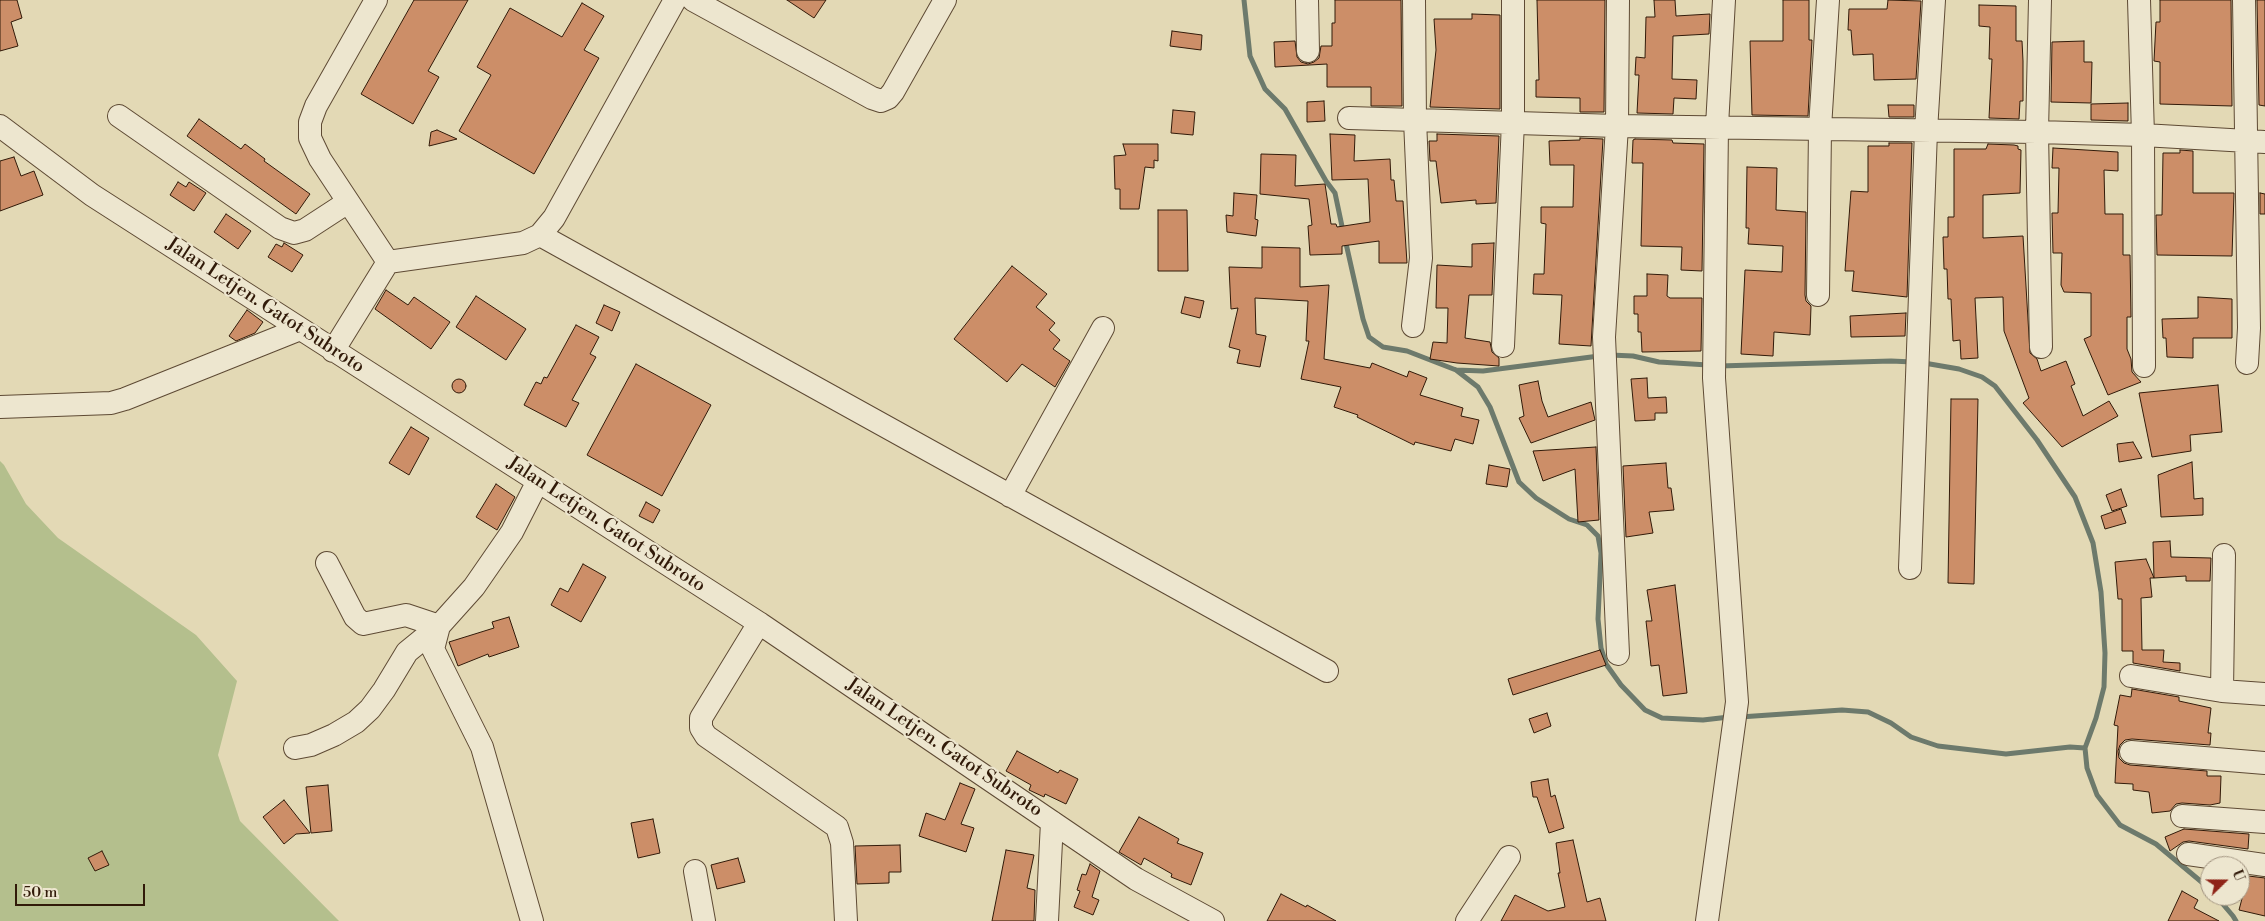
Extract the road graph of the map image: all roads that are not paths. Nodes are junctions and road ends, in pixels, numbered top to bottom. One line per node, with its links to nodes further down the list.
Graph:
1 (376, 0): 28 (street)
2 (674, 0): 29 (street)
3 (693, 0): 4 (street)
4 (945, 0)
5 (1307, 0): 15 (street)
6 (1414, 0): 18 (street)
7 (1513, 0): 19 (street)
8 (1618, 0): 21 (street)
9 (1724, 0): 22 (street)
10 (1828, 0): 23 (street)
11 (1934, 0): 24 (street)
12 (2040, 0): 25 (street)
13 (2139, 0): 26 (street)
14 (2244, 0): 27 (street)
15 (1308, 51)
16 (119, 116): 28 (street)
17 (1349, 118): 18 (street)
18 (1415, 120): 19 (street); 32 (street)
19 (1513, 122): 21 (street); 35 (street)
20 (0, 126): 34 (street, Jalan Letjen. Gatot Subroto)
21 (1617, 126): 22 (street); 48 (street)
22 (1717, 126): 23 (street); 69 (street)
23 (1820, 128): 24 (street); 31 (street)
24 (1926, 131): 25 (street); 45 (street)
25 (2037, 132): 26 (street); 36 (street)
26 (2143, 135): 27 (street); 39 (street)
27 (2256, 142): 38 (street)
28 (348, 202): 30 (street)
29 (540, 235): 30 (street); 42 (street)
30 (388, 262): 37 (street)
31 (1818, 295)
32 (1413, 326)
33 (1103, 328): 42 (street)
34 (300, 329): 37 (street, Jalan Letjen. Gatot Subroto); 40 (street)
35 (1502, 346)
36 (2041, 347)
37 (334, 351): 41 (street, Jalan Letjen. Gatot Subroto)
38 (2247, 363)
39 (2144, 366)
40 (0, 407)
41 (538, 481): 46 (street, Jalan Letjen. Gatot Subroto); 47 (street)
42 (1010, 496): 49 (street)
43 (2224, 555): 51 (street)
44 (327, 563): 47 (street)
45 (1910, 568)
46 (759, 623): 57 (street, Jalan Letjen. Gatot Subroto); 65 (street)
47 (439, 626): 53 (street); 63 (street)
48 (1618, 654)
49 (1327, 671)
50 (2132, 676): 51 (street)
51 (2222, 691): 52 (street)
52 (2265, 694)
53 (295, 748)
54 (2131, 752): 55 (street)
55 (2265, 763)
56 (2182, 816): 58 (street)
57 (1052, 822): 66 (street); 67 (street, Jalan Letjen. Gatot Subroto)
58 (2265, 822)
59 (2188, 854): 61 (street)
60 (1509, 857): 68 (street)
61 (2265, 865)
62 (695, 871): 64 (street)
63 (532, 921)
64 (704, 921)
65 (846, 921)
66 (1046, 921)
67 (1214, 921)
68 (1467, 921)
69 (1707, 921)

